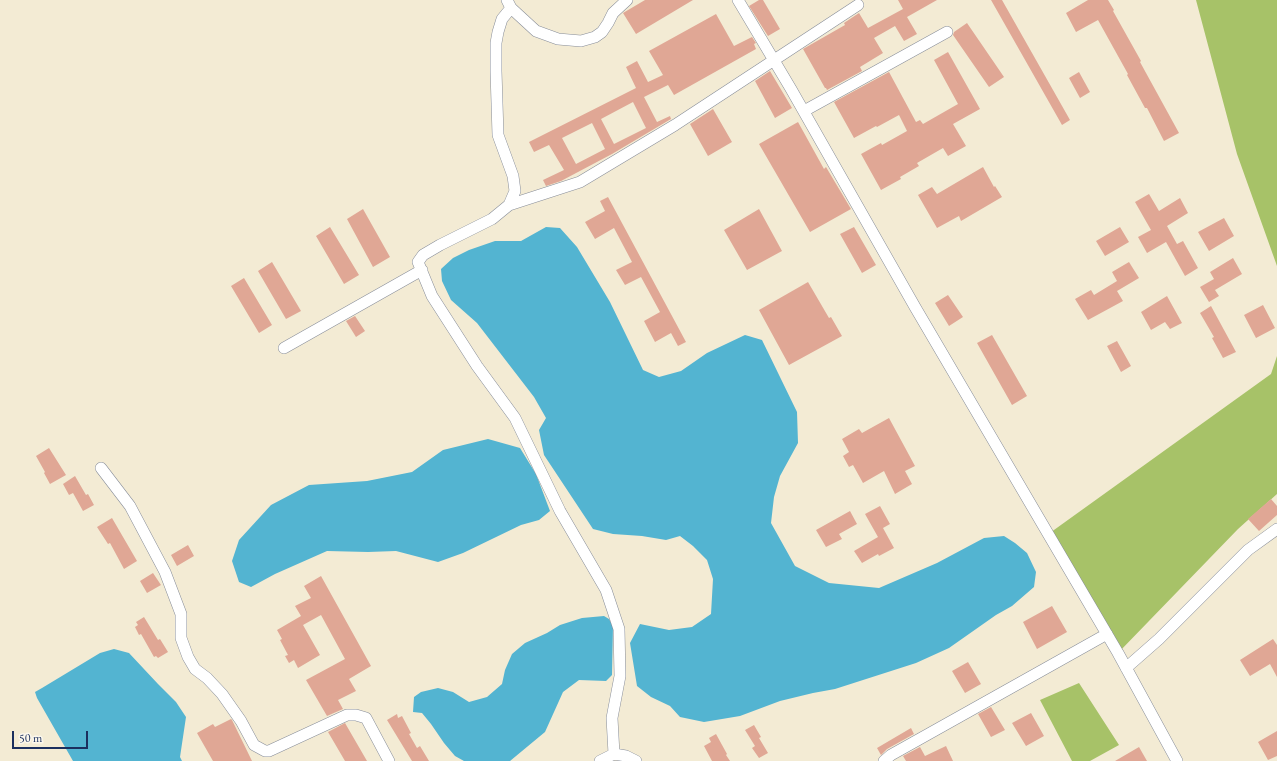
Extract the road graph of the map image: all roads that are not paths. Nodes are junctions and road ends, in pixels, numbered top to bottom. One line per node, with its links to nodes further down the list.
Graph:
1 (627, 0): 3 (street)
2 (738, 0): 6 (street)
3 (509, 4): 8 (street)
4 (858, 5): 6 (street)
5 (947, 32): 7 (street)
6 (774, 61): 7 (street); 8 (street)
7 (804, 111): 13 (street)
8 (509, 205): 9 (street)
9 (422, 270): 10 (street); 15 (street)
10 (284, 348)
11 (100, 468): 16 (street)
12 (1277, 529): 14 (street)
13 (1106, 634): 14 (street); 19 (street)
14 (1126, 668): 20 (street)
15 (614, 754): 17 (street); 18 (street)
16 (389, 761)
17 (600, 761)
18 (636, 761)
19 (884, 761)
20 (1177, 761)

